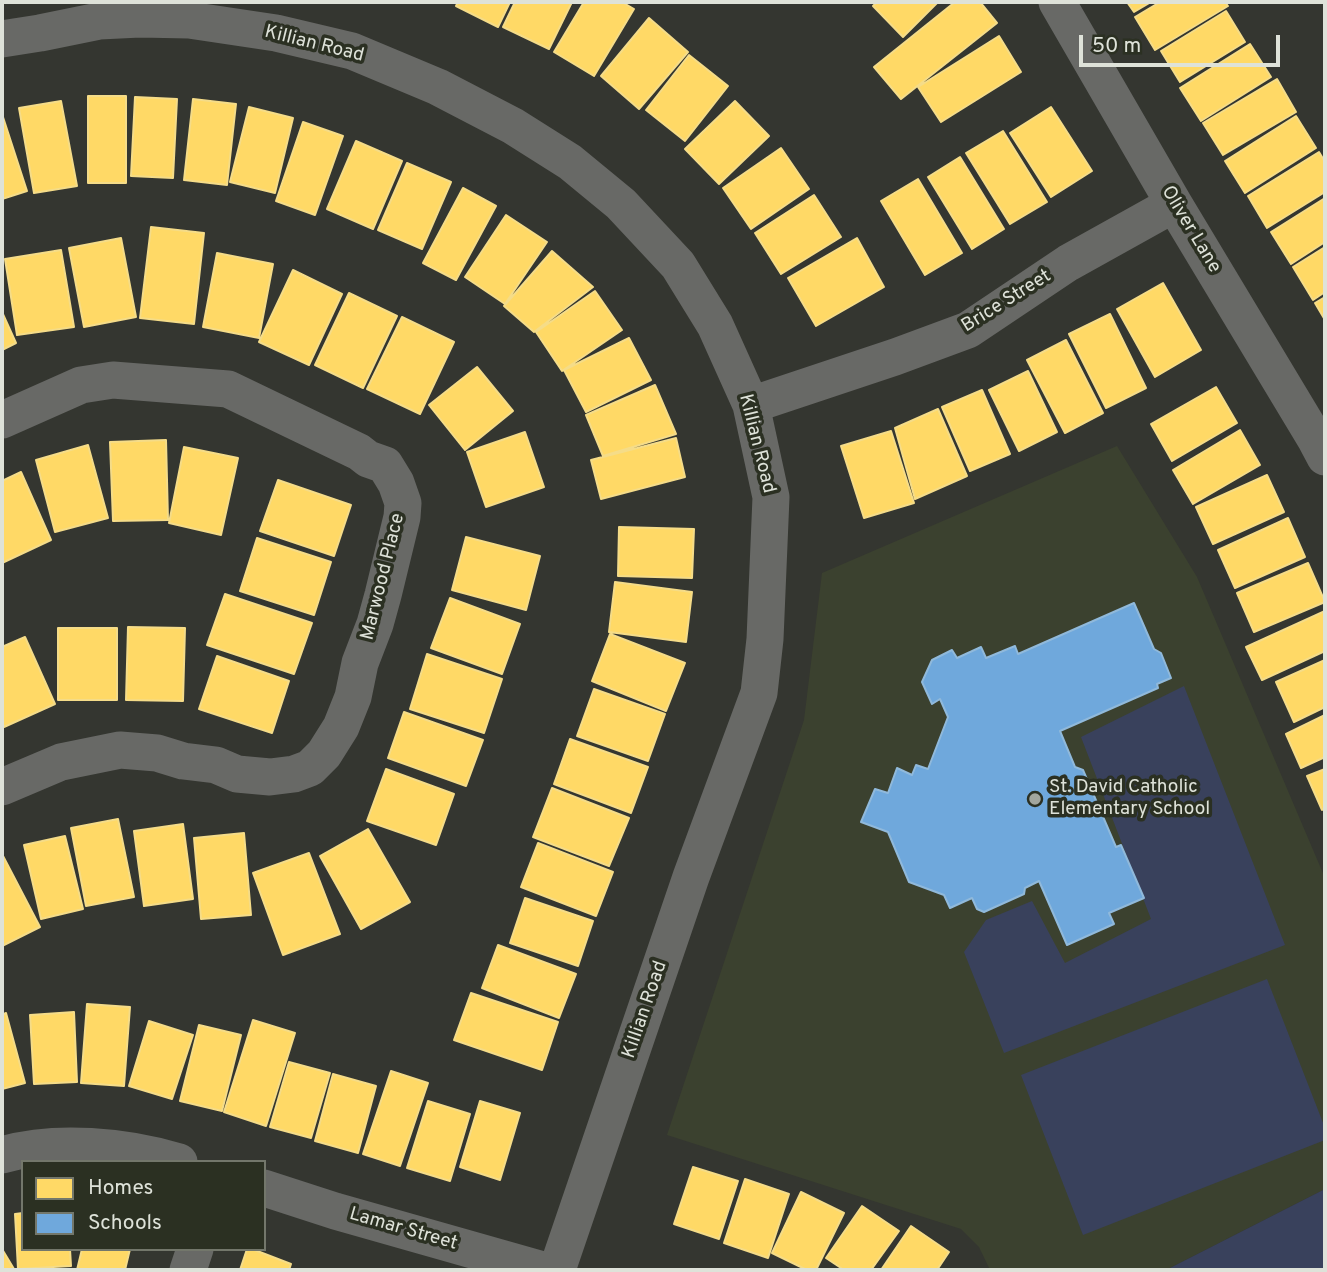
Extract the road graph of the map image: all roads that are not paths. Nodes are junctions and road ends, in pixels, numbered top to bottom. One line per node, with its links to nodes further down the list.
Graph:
1 (1057, 2): 4 (street, Oliver Lane)
2 (190, 11): 3 (street, Killian Road); 5 (street, Killian Road)
3 (2, 38)
4 (1174, 204): 5 (street, Brice Street); 7 (street, Oliver Lane)
5 (751, 405): 15 (street, Killian Road)
6 (2, 420): 8 (street, Marwood Place)
7 (1325, 457)
8 (2, 787)
9 (2, 1155): 10 (street)
10 (173, 1160)
11 (266, 1189): 14 (street, Lamar Street)
12 (194, 1251): 13 (street)
13 (188, 1270)
14 (543, 1270)
15 (557, 1270)

